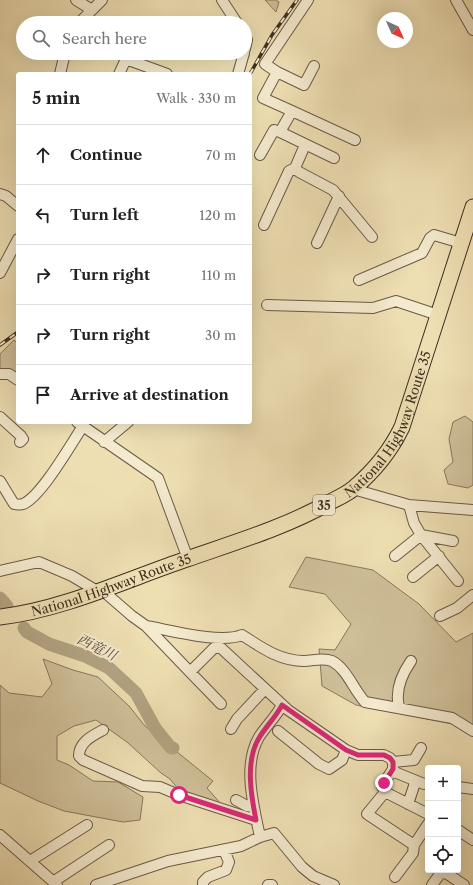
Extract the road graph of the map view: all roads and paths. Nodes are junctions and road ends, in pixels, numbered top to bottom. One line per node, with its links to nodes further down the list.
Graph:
1 (76, 0): 6 (street)
2 (102, 0): 6 (street)
3 (222, 0): 8 (street)
4 (308, 0): 19 (street)
5 (456, 0): 9 (street)
6 (92, 10): 7 (street)
7 (86, 16)
8 (232, 16)
9 (473, 30)
10 (63, 60): 15 (street)
11 (126, 60): 16 (street)
12 (129, 60): 17 (street)
13 (242, 60): 18 (street)
14 (314, 66): 19 (street)
15 (60, 72)
16 (120, 72)
17 (161, 72)
18 (239, 72)
19 (277, 72): 20 (street)
20 (292, 111): 21 (street); 22 (street)
21 (280, 132): 23 (street); 24 (street)
22 (355, 140)
23 (305, 145): 25 (street); 26 (street)
24 (260, 155)
25 (334, 158)
26 (295, 168): 28 (street); 31 (street)
27 (0, 194): 29 (street)
28 (339, 196): 32 (street); 34 (street)
29 (16, 204)
30 (473, 207): 35 (highway, National Highway Route 35 / 35)
31 (264, 225)
32 (372, 237)
33 (16, 243): 36 (street)
34 (316, 243)
35 (461, 243): 37 (street); 39 (highway, National Highway Route 35 / 35)
36 (0, 273)
37 (359, 280)
38 (267, 305): 39 (street)
39 (438, 316): 48 (highway, National Highway Route 35 / 35)
40 (0, 374): 41 (street)
41 (16, 378)
42 (0, 417): 45 (street)
43 (80, 424): 46 (street); 47 (street)
44 (125, 424): 46 (street)
45 (20, 442)
46 (104, 442): 55 (street)
47 (0, 481)
48 (353, 489): 49 (street); 55 (highway, National Highway Route 35 / 35)
49 (409, 505): 50 (street); 51 (street)
50 (473, 510)
51 (421, 535): 52 (street); 53 (street); 54 (street)
52 (453, 541)
53 (395, 556)
54 (439, 556): 57 (street); 58 (street)
55 (188, 559): 59 (highway, National Highway Route 35 / 35)
56 (0, 571): 59 (street)
57 (413, 577)
58 (458, 581)
59 (99, 590): 62 (highway, National Highway Route 35 / 35); 63 (street)
60 (473, 595): 61 (street)
61 (440, 616)
62 (0, 617)
63 (146, 626): 65 (street); 69 (street)
64 (411, 661): 69 (street)
65 (190, 672): 66 (street); 67 (street)
66 (264, 689): 68 (street); 70 (street)
67 (221, 704)
68 (282, 705): 75 (street); 84 (street)
69 (399, 707): 73 (street)
70 (231, 729)
71 (103, 730): 86 (street)
72 (278, 731): 75 (street)
73 (473, 731)
74 (421, 748): 76 (street)
75 (346, 750): 76 (street)
76 (392, 767): 77 (street); 81 (street)
77 (414, 780): 78 (street); 83 (street)
78 (424, 784)
79 (461, 787): 80 (street)
80 (473, 789)
81 (385, 792): 83 (street); 94 (street)
82 (236, 800): 84 (street)
83 (408, 804): 85 (street)
84 (254, 807): 86 (street)
85 (425, 812)
86 (256, 820): 91 (street)
87 (87, 825): 96 (street)
88 (425, 828): 94 (street)
89 (461, 832): 92 (street)
90 (0, 835): 96 (street)
91 (260, 837): 95 (street); 103 (street)
92 (473, 840)
93 (109, 845): 98 (street)
94 (414, 845): 97 (street)
95 (224, 850): 99 (street); 100 (street)
96 (30, 861): 98 (street)
97 (395, 877)
98 (55, 884)
99 (96, 885)
100 (203, 885)
101 (268, 885): 102 (street)
102 (272, 885)
103 (334, 885)
104 (432, 885): 105 (street)
105 (464, 885)

